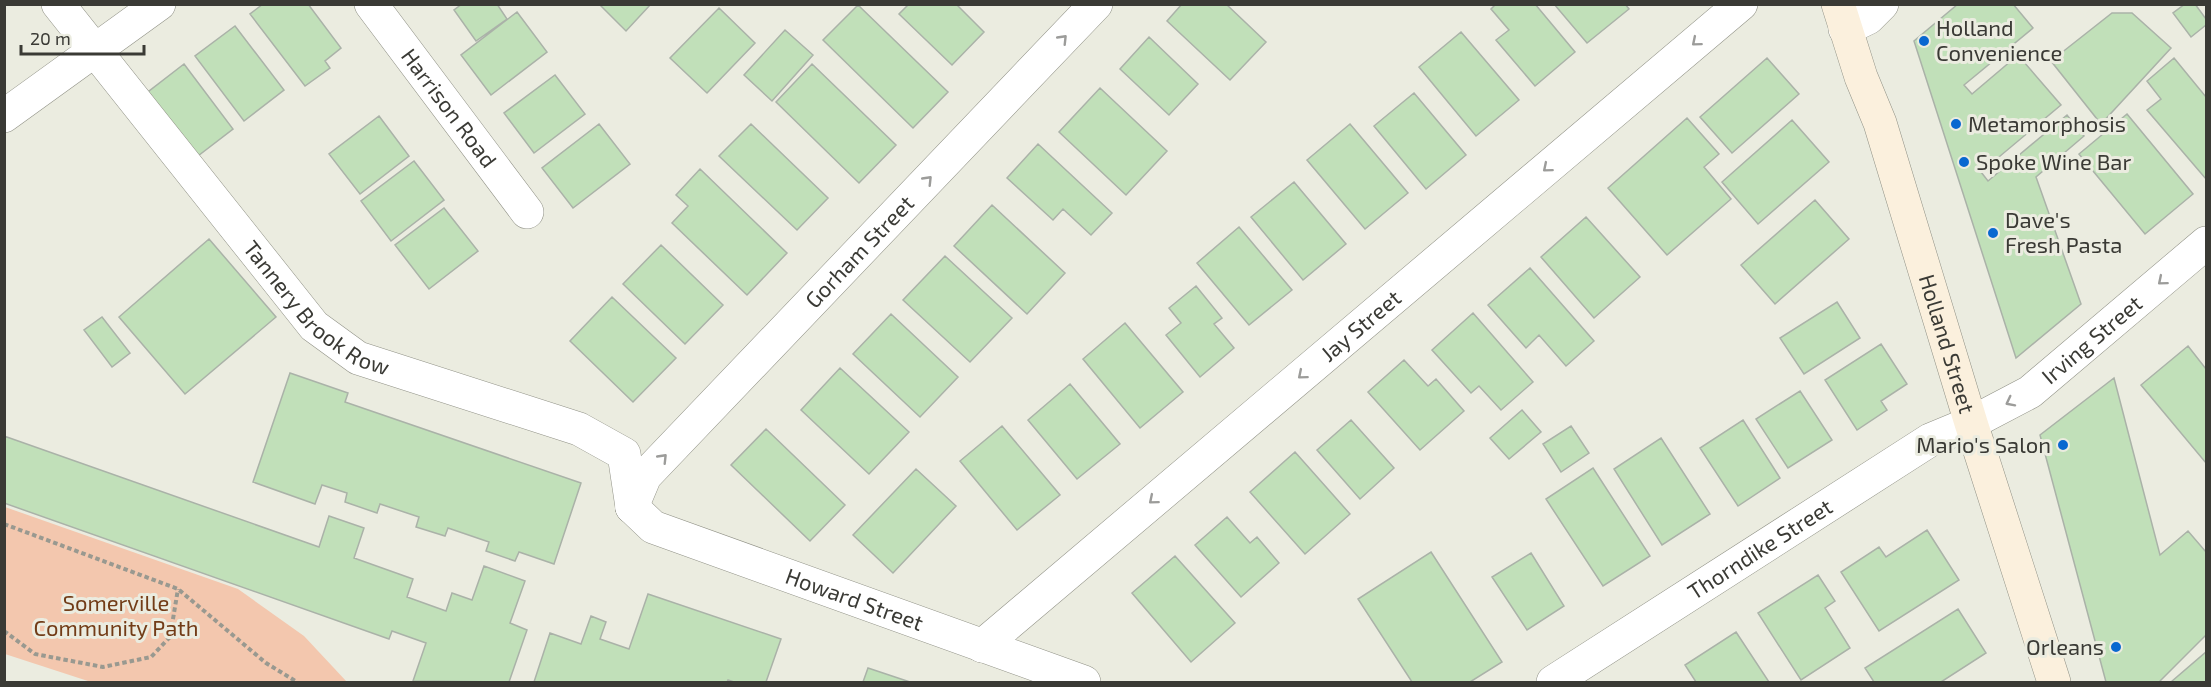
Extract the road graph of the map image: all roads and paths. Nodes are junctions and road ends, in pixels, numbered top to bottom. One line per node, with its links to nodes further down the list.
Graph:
1 (58, 4): 8 (street, Tannery Brook Row)
2 (159, 4): 8 (street)
3 (371, 4): 10 (street, Harrison Road)
4 (1096, 4): 13 (street, Gorham Street, one-way to 4)
5 (1741, 4): 17 (street, Jay Street, one-way to 17)
6 (1882, 4): 7 (street)
7 (1841, 17): 12 (main road, Holland Street)
8 (97, 51): 9 (street); 13 (street, Tannery Brook Row)
9 (4, 116)
10 (527, 212)
11 (2206, 243): 12 (street, Irving Street, one-way to 12)
12 (1971, 423): 20 (street, Thorndike Street); 21 (main road, Holland Street)
13 (632, 507): 17 (street, Howard Street)
14 (4, 524): 15 (path)
15 (178, 589): 16 (path); 18 (path)
16 (4, 631)
17 (982, 646): 19 (street, Howard Street)
18 (297, 682)
19 (1084, 682)
20 (1553, 682)
21 (2051, 682)

